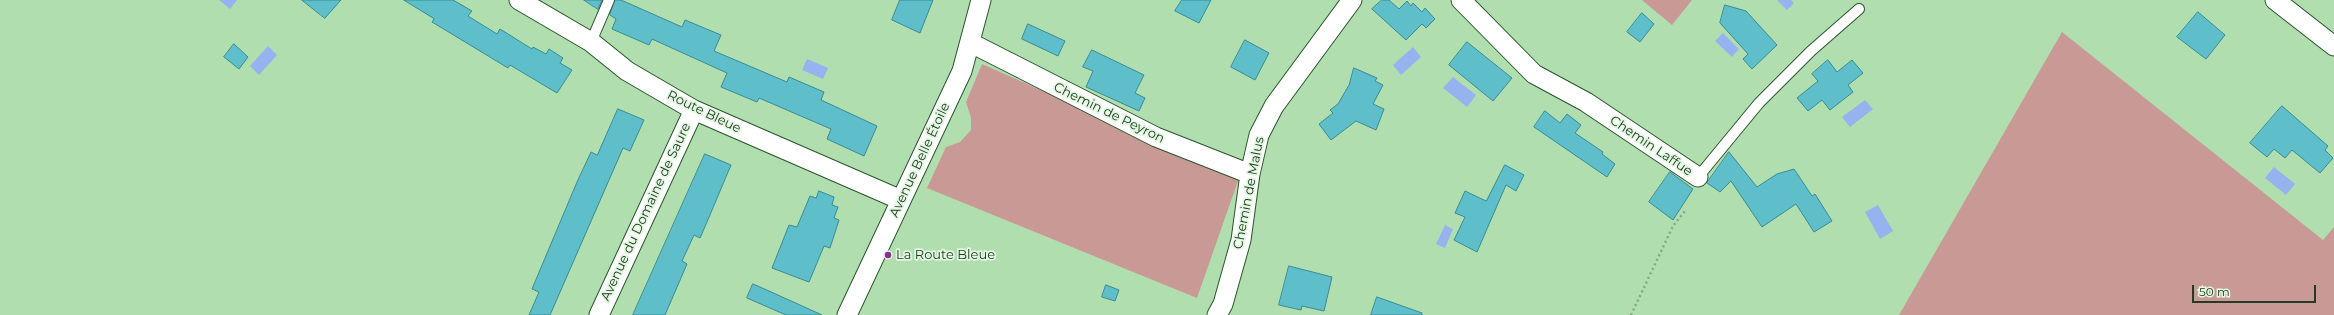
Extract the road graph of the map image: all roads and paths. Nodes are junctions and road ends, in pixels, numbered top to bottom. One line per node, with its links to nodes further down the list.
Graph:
1 (519, 0): 8 (street, Route Bleue)
2 (610, 0): 8 (lane)
3 (981, 0): 9 (street, Avenue Belle Étoile)
4 (1352, 0): 12 (street, Chemin de Malus)
5 (1461, 0): 13 (street, Chemin Laffue)
6 (2275, 0): 10 (street)
7 (1859, 9): 13 (lane, Chemin Laffue)
8 (591, 42): 11 (street, Route Bleue)
9 (971, 44): 12 (street, Chemin de Peyron); 14 (street, Avenue Belle Étoile)
10 (2334, 46)
11 (694, 110): 14 (street, Route Bleue); 16 (street, Avenue du Domaine de Saure)
12 (1250, 174): 18 (street, Chemin de Malus)
13 (1698, 177)
14 (901, 200): 17 (street, Avenue Belle Étoile)
15 (1684, 211): 19 (path)
16 (599, 315)
17 (847, 315)
18 (1218, 315)
19 (1631, 315)

